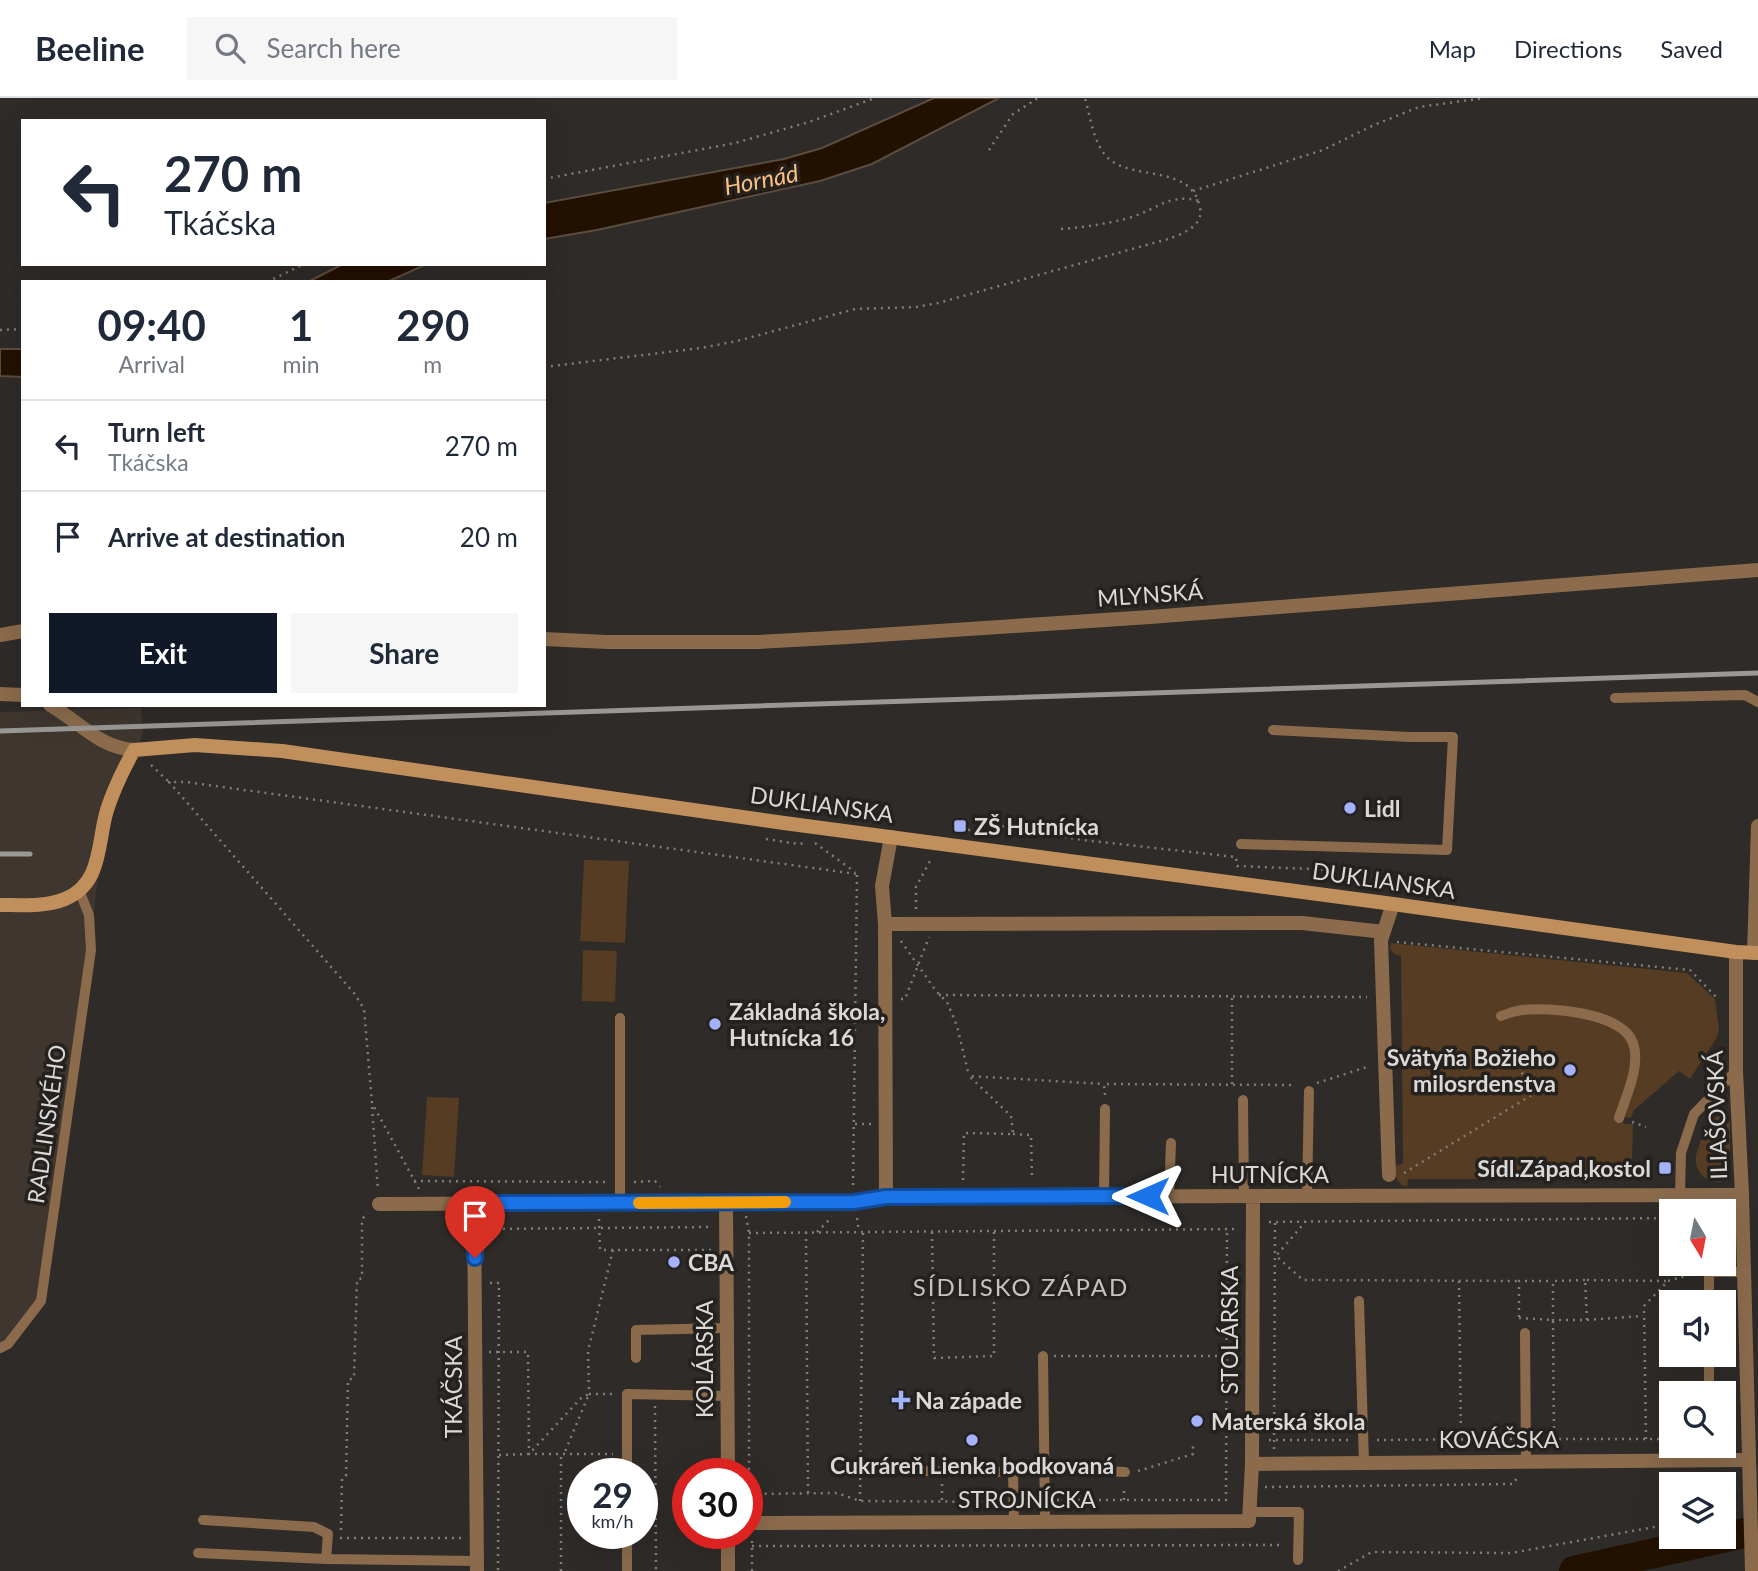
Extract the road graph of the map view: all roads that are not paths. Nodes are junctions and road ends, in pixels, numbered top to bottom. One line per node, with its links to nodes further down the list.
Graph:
1 (1758, 570): 4 (street, MLYNSKÁ)
2 (21, 631): 3 (street)
3 (0, 635)
4 (546, 639)
5 (0, 694): 6 (street)
6 (21, 695)
7 (1615, 698): 8 (lane)
8 (1758, 702)
9 (53, 707): 11 (street)
10 (1273, 730): 14 (lane)
11 (141, 750): 13 (main road, DUKLIANSKA); 15 (main road)
12 (1758, 825): 21 (street)
13 (891, 836): 16 (main road, DUKLIANSKA); 18 (street)
14 (1241, 844)
15 (79, 890): 17 (main road); 47 (lane, RADLINSKÉHO)
16 (1393, 904): 19 (street); 20 (main road, DUKLIANSKA)
17 (0, 905)
18 (885, 924): 19 (street); 36 (street)
19 (1383, 936): 30 (street)
20 (1736, 952): 21 (main road, DUKLIANSKA); 24 (street, ILIAŠOVSKÁ)
21 (1756, 953)
22 (1501, 1016): 28 (lane)
23 (620, 1018): 39 (lane)
24 (1736, 1071): 31 (street, ILIAŠOVSKÁ); 35 (lane)
25 (1310, 1088): 34 (lane)
26 (1243, 1100): 33 (lane)
27 (1105, 1109): 37 (lane)
28 (1619, 1118)
29 (1171, 1143): 32 (lane)
30 (1394, 1176)
31 (1742, 1195): 35 (street, HUTNÍCKA); 42 (street, ILIAŠOVSKÁ)
32 (1169, 1196): 33 (street, HUTNÍCKA); 37 (street, HUTNÍCKA)
33 (1249, 1196): 34 (street, HUTNÍCKA); 57 (street, STOLÁRSKA)
34 (1307, 1196): 35 (street, HUTNÍCKA)
35 (1680, 1196)
36 (886, 1197): 37 (street, HUTNÍCKA); 40 (street, HUTNÍCKA)
37 (1104, 1197)
38 (474, 1203): 39 (street, HUTNÍCKA); 41 (street, HUTNÍCKA); 73 (street, TKÁČSKA)
39 (620, 1203): 40 (street, HUTNÍCKA)
40 (726, 1203): 45 (street, KOLÁRSKA)
41 (379, 1204)
42 (1743, 1272): 43 (lane); 55 (street, ILIAŠOVSKÁ)
43 (1709, 1290)
44 (1359, 1301): 56 (lane)
45 (727, 1328): 49 (lane); 50 (street, KOLÁRSKA)
46 (1525, 1332): 58 (lane)
47 (0, 1348)
48 (1043, 1356): 59 (lane)
49 (636, 1358)
50 (727, 1396): 52 (lane); 53 (street, KOLÁRSKA)
51 (1659, 1457): 58 (street, KOVÁČSKA)
52 (627, 1458)
53 (728, 1458)
54 (1736, 1458): 55 (street, KOVÁČSKA)
55 (1747, 1460): 72 (street, ILIAŠOVSKÁ)
56 (1364, 1463): 57 (street, KOVÁČSKA); 58 (street, KOVÁČSKA)
57 (1252, 1464): 62 (street)
58 (1524, 1467)
59 (1044, 1468): 61 (lane); 65 (lane)
60 (911, 1472): 64 (lane)
61 (1125, 1472)
62 (1250, 1512): 65 (street, STROJNÍCKA); 71 (lane)
63 (203, 1520): 70 (lane)
64 (1014, 1522): 65 (street, STROJNÍCKA); 66 (street, STROJNÍCKA)
65 (1045, 1522)
66 (763, 1523)
67 (627, 1549): 74 (lane)
68 (728, 1549): 75 (street)
69 (198, 1553): 70 (lane)
70 (326, 1559): 73 (lane)
71 (1298, 1560)
72 (1753, 1562)
73 (477, 1566)
74 (627, 1571)
75 (728, 1571)

